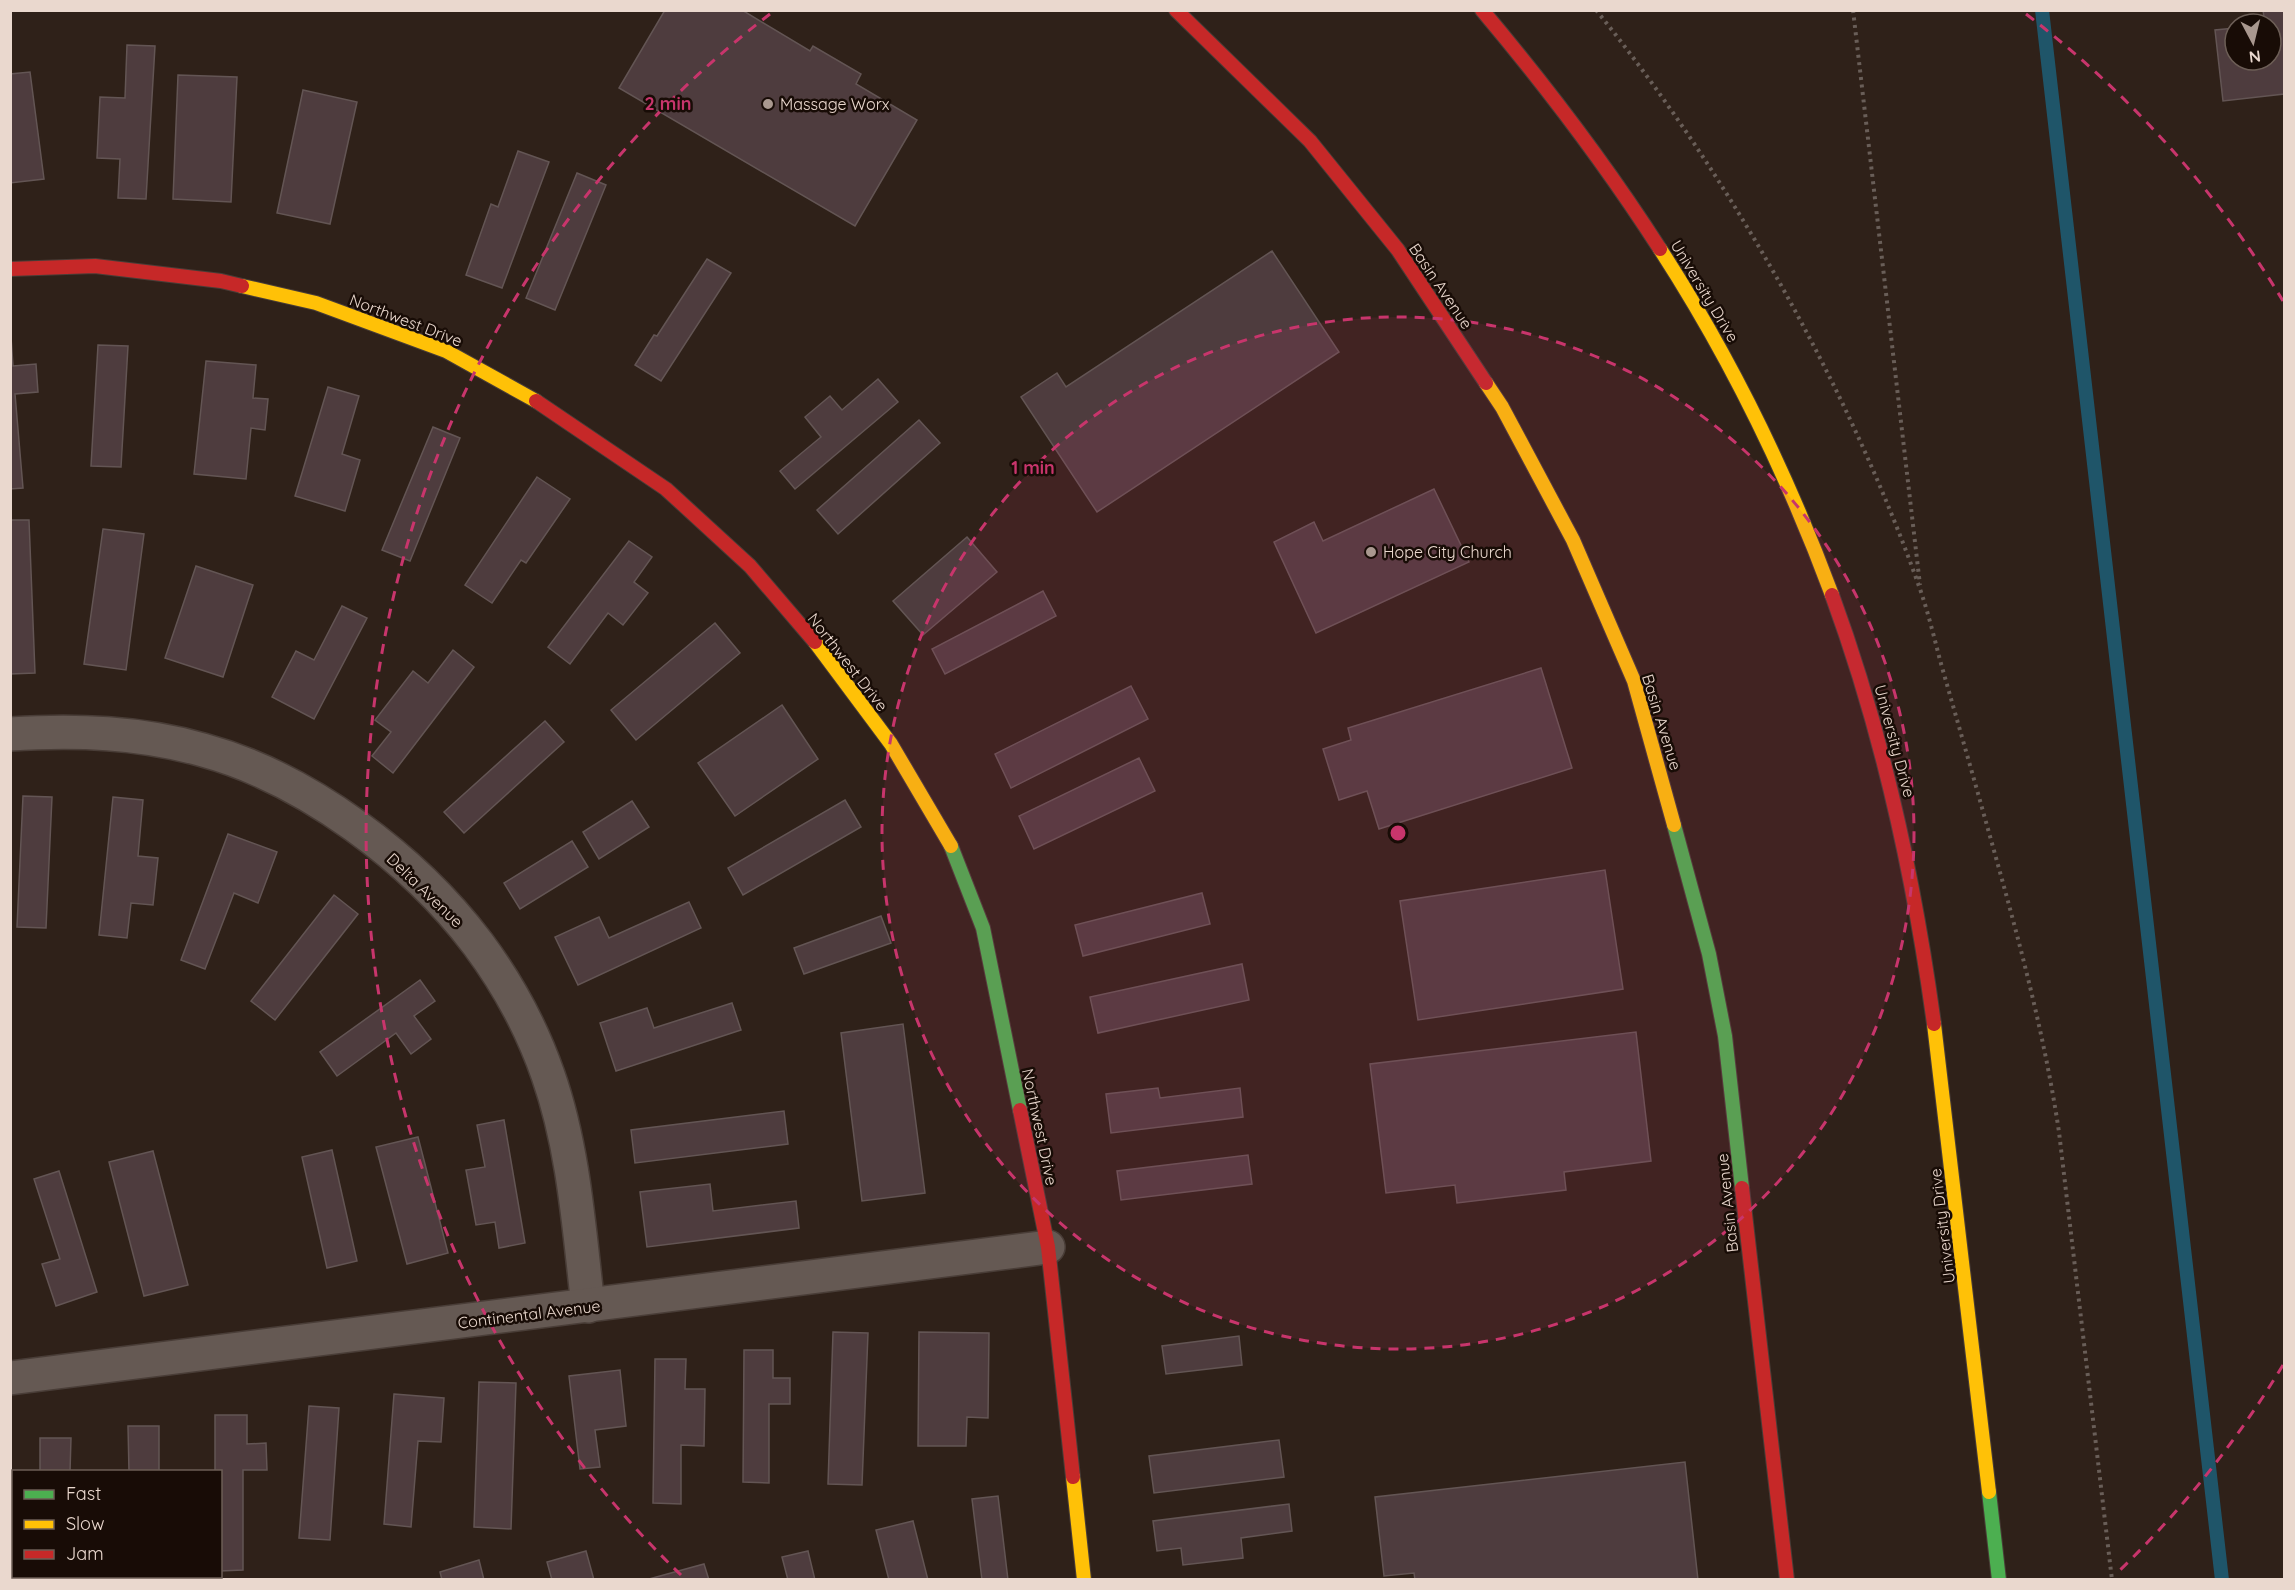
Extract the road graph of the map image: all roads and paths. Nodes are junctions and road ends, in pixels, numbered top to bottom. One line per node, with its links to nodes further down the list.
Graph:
1 (1176, 10): 12 (street, Basin Avenue)
2 (1482, 10): 13 (street, University Drive)
3 (1596, 10): 6 (path)
4 (1853, 10): 6 (path)
5 (10, 269): 8 (street, Northwest Drive)
6 (1921, 591): 14 (path)
7 (10, 734): 9 (street, Delta Avenue)
8 (1048, 1247): 9 (street, Continental Avenue); 11 (street, Northwest Drive)
9 (588, 1306): 10 (street, Continental Avenue)
10 (10, 1378)
11 (1084, 1580)
12 (1787, 1580)
13 (2000, 1580)
14 (2112, 1580)

